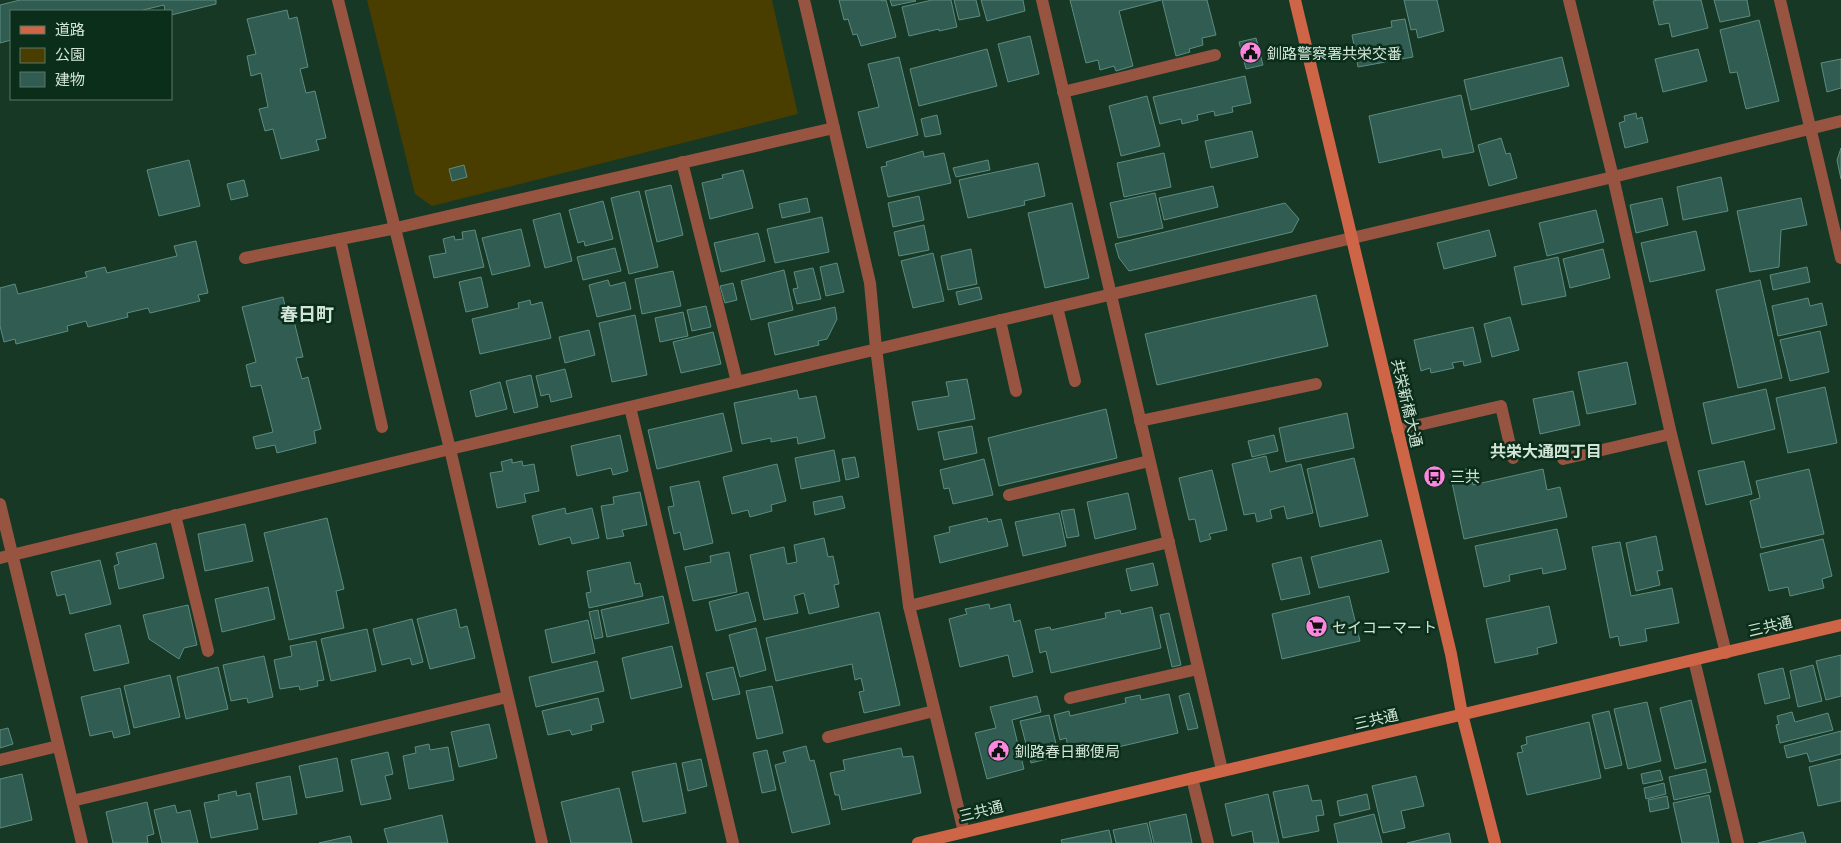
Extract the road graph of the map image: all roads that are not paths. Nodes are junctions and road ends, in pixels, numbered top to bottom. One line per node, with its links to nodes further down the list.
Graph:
1 (338, 0): 14 (street)
2 (804, 0): 10 (street)
3 (1042, 0): 8 (street)
4 (1295, 0): 16 (street, 共栄新橋大通)
5 (1569, 0): 13 (street)
6 (1780, 0): 11 (street)
7 (1215, 55): 8 (street)
8 (1063, 92): 19 (street)
9 (1841, 121): 11 (street)
10 (834, 128): 12 (street); 22 (street)
11 (1811, 129): 13 (street); 18 (street)
12 (682, 162): 14 (street); 24 (street)
13 (1613, 177): 16 (street); 31 (street)
14 (396, 228): 15 (street); 32 (street)
15 (340, 238): 17 (street); 29 (street)
16 (1351, 238): 19 (street); 30 (street, 共栄新橋大通)
17 (245, 258)
18 (1841, 258)
19 (1110, 295): 20 (street); 28 (street)
20 (1057, 307): 21 (street); 23 (street)
21 (1000, 320): 22 (street); 26 (street)
22 (876, 348): 24 (street); 41 (street)
23 (1075, 381)
24 (737, 382): 27 (street)
25 (1316, 384): 28 (street)
26 (1016, 391)
27 (630, 407): 32 (street); 60 (street)
28 (1140, 421): 35 (street)
29 (382, 427)
30 (1397, 430): 33 (street); 50 (street, 共栄新橋大通)
31 (1671, 434): 34 (street); 44 (street)
32 (450, 449): 38 (street); 47 (street)
33 (1513, 458)
34 (1563, 459)
35 (1149, 461): 36 (street); 39 (street)
36 (1008, 495)
37 (0, 504): 40 (street)
38 (175, 516): 40 (street); 43 (street)
39 (1169, 542): 41 (street); 46 (street)
40 (6, 556): 52 (street)
41 (909, 606): 49 (street)
42 (1841, 625): 44 (street, 三共通)
43 (208, 651)
44 (1726, 653): 45 (street, 三共通)
45 (1694, 660): 50 (street, 三共通); 64 (street)
46 (1198, 669): 48 (street); 54 (street)
47 (507, 697): 56 (street); 59 (street)
48 (1070, 698)
49 (934, 711): 51 (street); 57 (street)
50 (1462, 714): 54 (street, 三共通); 63 (street, 共栄新橋大通)
51 (828, 737)
52 (58, 746): 53 (street); 56 (street)
53 (0, 760)
54 (1222, 770): 55 (street, 三共通)
55 (1192, 778): 57 (street, 三共通); 62 (street)
56 (72, 801): 58 (street)
57 (964, 832): 61 (street, 三共通)
58 (82, 843)
59 (542, 843)
60 (733, 843)
61 (918, 843)
62 (1208, 843)
63 (1495, 843)
64 (1738, 843)

